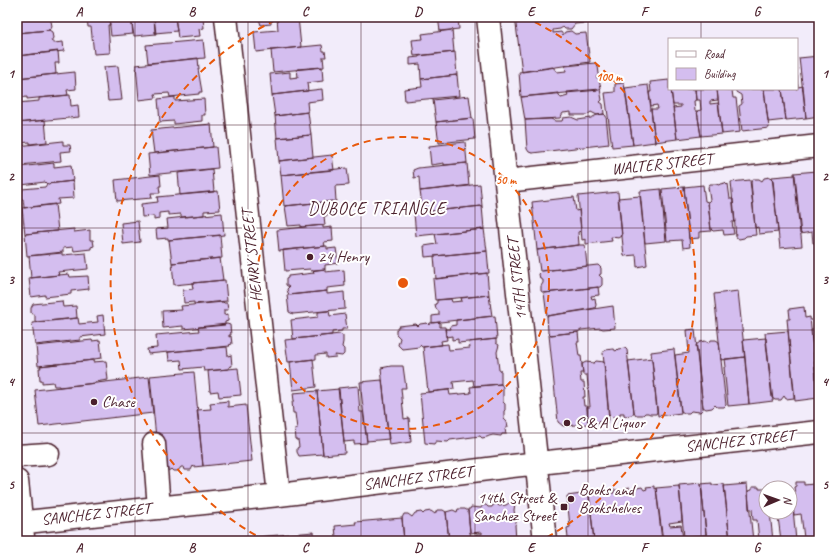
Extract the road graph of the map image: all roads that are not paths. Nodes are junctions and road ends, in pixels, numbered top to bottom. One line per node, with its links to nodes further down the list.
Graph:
1 (226, 17): 11 (street, HENRY STREET)
2 (488, 17): 4 (street, 14TH STREET)
3 (819, 146): 4 (street, WALTER STREET)
4 (506, 181): 9 (street, 14TH STREET)
5 (819, 432): 9 (street, SANCHEZ STREET)
6 (154, 444): 12 (street)
7 (48, 454): 8 (street)
8 (17, 456)
9 (537, 463): 11 (street, SANCHEZ STREET); 14 (street, 14TH STREET)
10 (17, 481): 13 (street)
11 (279, 495): 12 (street, SANCHEZ STREET)
12 (159, 508): 13 (street, SANCHEZ STREET)
13 (19, 533)
14 (545, 541)

